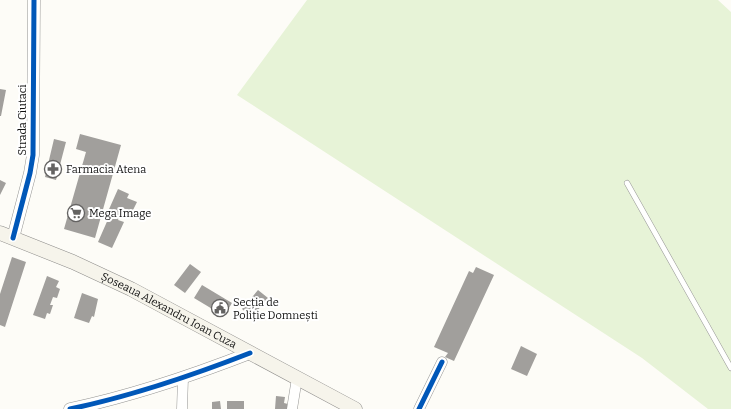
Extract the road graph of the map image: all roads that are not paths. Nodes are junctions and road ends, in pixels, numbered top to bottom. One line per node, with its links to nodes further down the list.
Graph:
1 (34, 0): 4 (street, Strada Ciutaci)
2 (627, 183): 7 (lane)
3 (0, 233): 4 (main road, Șoseaua Alexandru Ioan Cuza)
4 (14, 238): 5 (main road, Șoseaua Alexandru Ioan Cuza)
5 (250, 353): 8 (street); 9 (main road, Șoseaua Alexandru Ioan Cuza)
6 (442, 362): 14 (street)
7 (731, 368)
8 (183, 378): 10 (street); 11 (street)
9 (297, 378): 12 (street); 13 (main road, Șoseaua Alexandru Ioan Cuza)
10 (70, 409)
11 (182, 409)
12 (292, 409)
13 (355, 409)
14 (419, 409)

